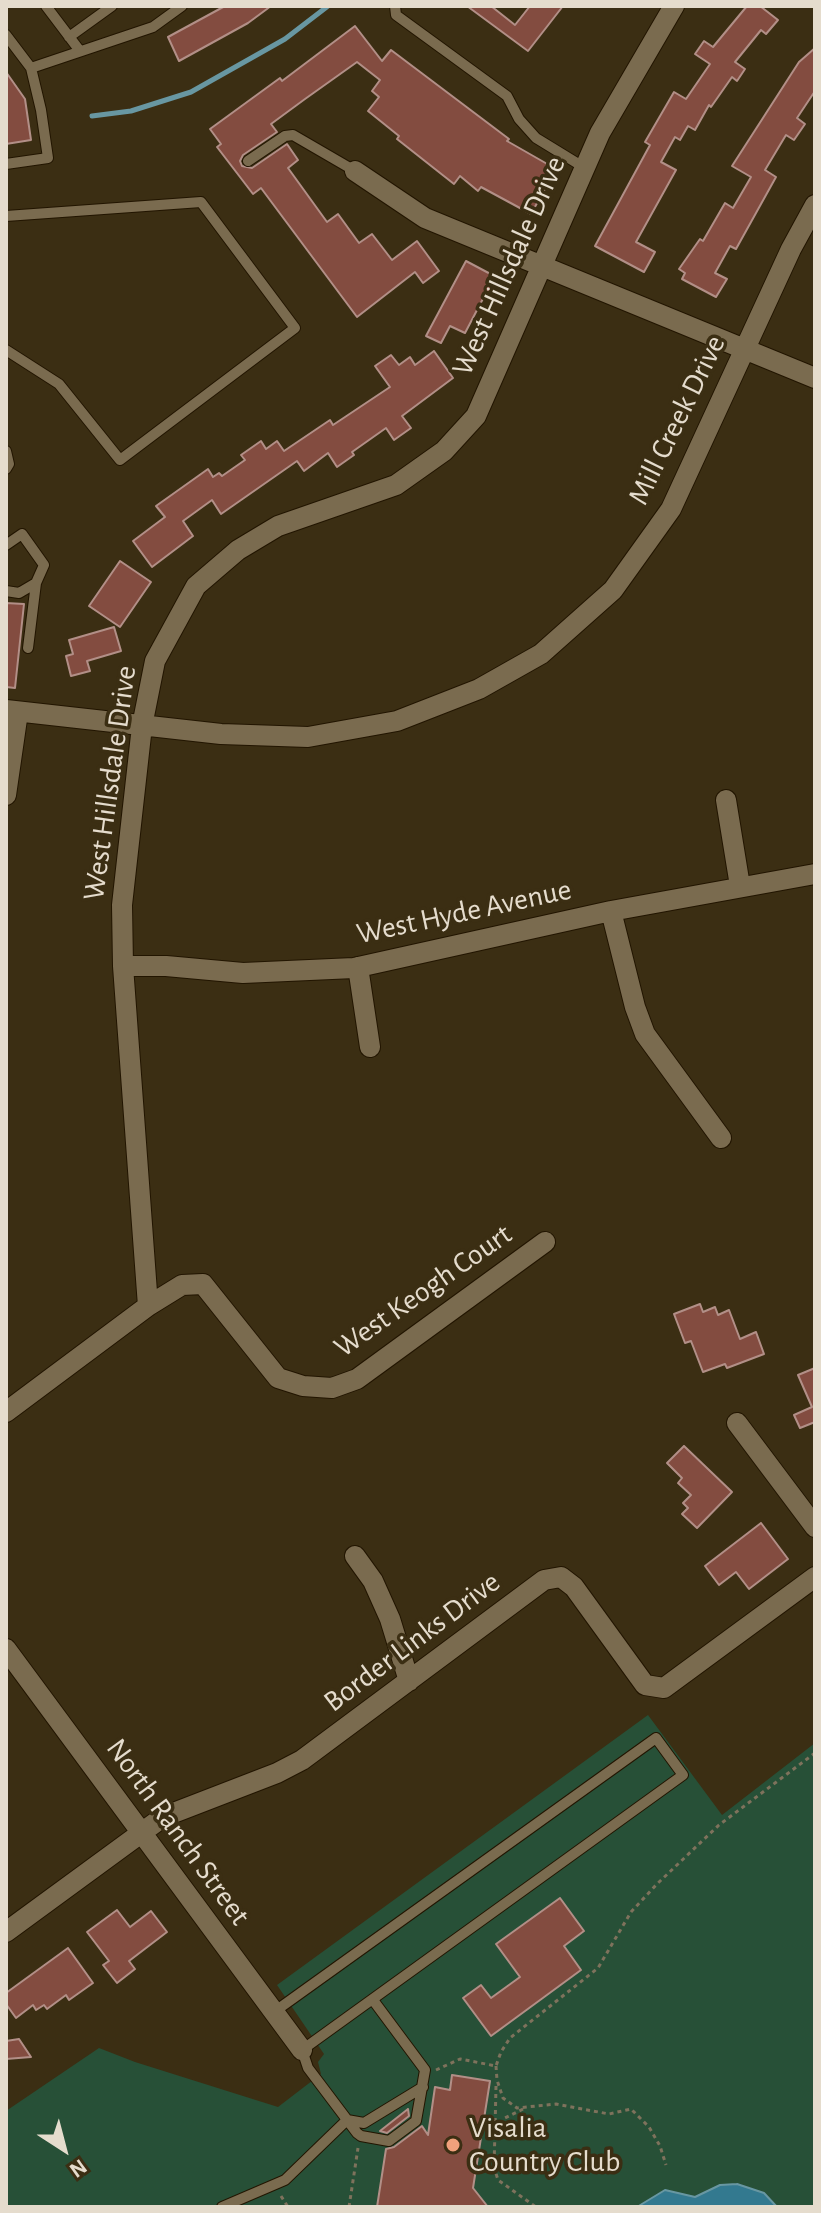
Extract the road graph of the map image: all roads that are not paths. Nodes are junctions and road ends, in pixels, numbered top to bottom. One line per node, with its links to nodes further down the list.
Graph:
1 (46, 6): 7 (lane)
2 (112, 6): 7 (lane)
3 (182, 6): 8 (lane)
4 (395, 6): 12 (lane)
5 (674, 6): 12 (street, West Hillsdale Drive)
6 (6, 35): 9 (lane)
7 (69, 37): 8 (lane)
8 (80, 51): 9 (lane)
9 (31, 68): 11 (lane)
10 (248, 161): 13 (lane)
11 (6, 164)
12 (585, 168): 16 (street, West Hillsdale Drive)
13 (355, 171): 16 (street)
14 (815, 205): 17 (street, Mill Creek Drive)
15 (6, 216): 18 (lane)
16 (543, 267): 17 (street); 27 (street, West Hillsdale Drive)
17 (745, 349): 19 (street); 27 (street, Mill Creek Drive)
18 (6, 350)
19 (815, 378)
20 (6, 451): 21 (lane)
21 (6, 469)
22 (6, 545): 23 (lane)
23 (36, 583): 24 (lane); 25 (lane)
24 (6, 591)
25 (28, 648)
26 (12, 711): 27 (street, Mill Creek Drive); 28 (street)
27 (142, 726): 33 (street, West Hillsdale Drive)
28 (6, 795)
29 (726, 800): 31 (street)
30 (815, 874): 31 (street, West Hyde Avenue)
31 (740, 886): 32 (street, West Hyde Avenue)
32 (611, 911): 34 (street, West Hyde Avenue); 36 (street)
33 (123, 966): 34 (street, West Hyde Avenue); 38 (street, West Hillsdale Drive)
34 (358, 967): 35 (street)
35 (370, 1047)
36 (721, 1138)
37 (545, 1242): 38 (street, West Keogh Court)
38 (148, 1306): 39 (street)
39 (6, 1412)
40 (737, 1423): 41 (street)
41 (815, 1527)
42 (355, 1556): 45 (street)
43 (815, 1577): 45 (street, Border Links Drive)
44 (6, 1649): 46 (street, North Ranch Street)
45 (409, 1681): 46 (street, Border Links Drive)
46 (141, 1833): 47 (street, Border Links Drive); 49 (street, North Ranch Street)
47 (6, 1932)
48 (373, 2000): 49 (lane); 50 (lane); 51 (lane)
49 (274, 2012): 50 (street, North Ranch Street)
50 (302, 2050): 52 (lane)
51 (423, 2082): 52 (lane); 52 (lane)
52 (347, 2120): 53 (lane)
53 (222, 2207)

